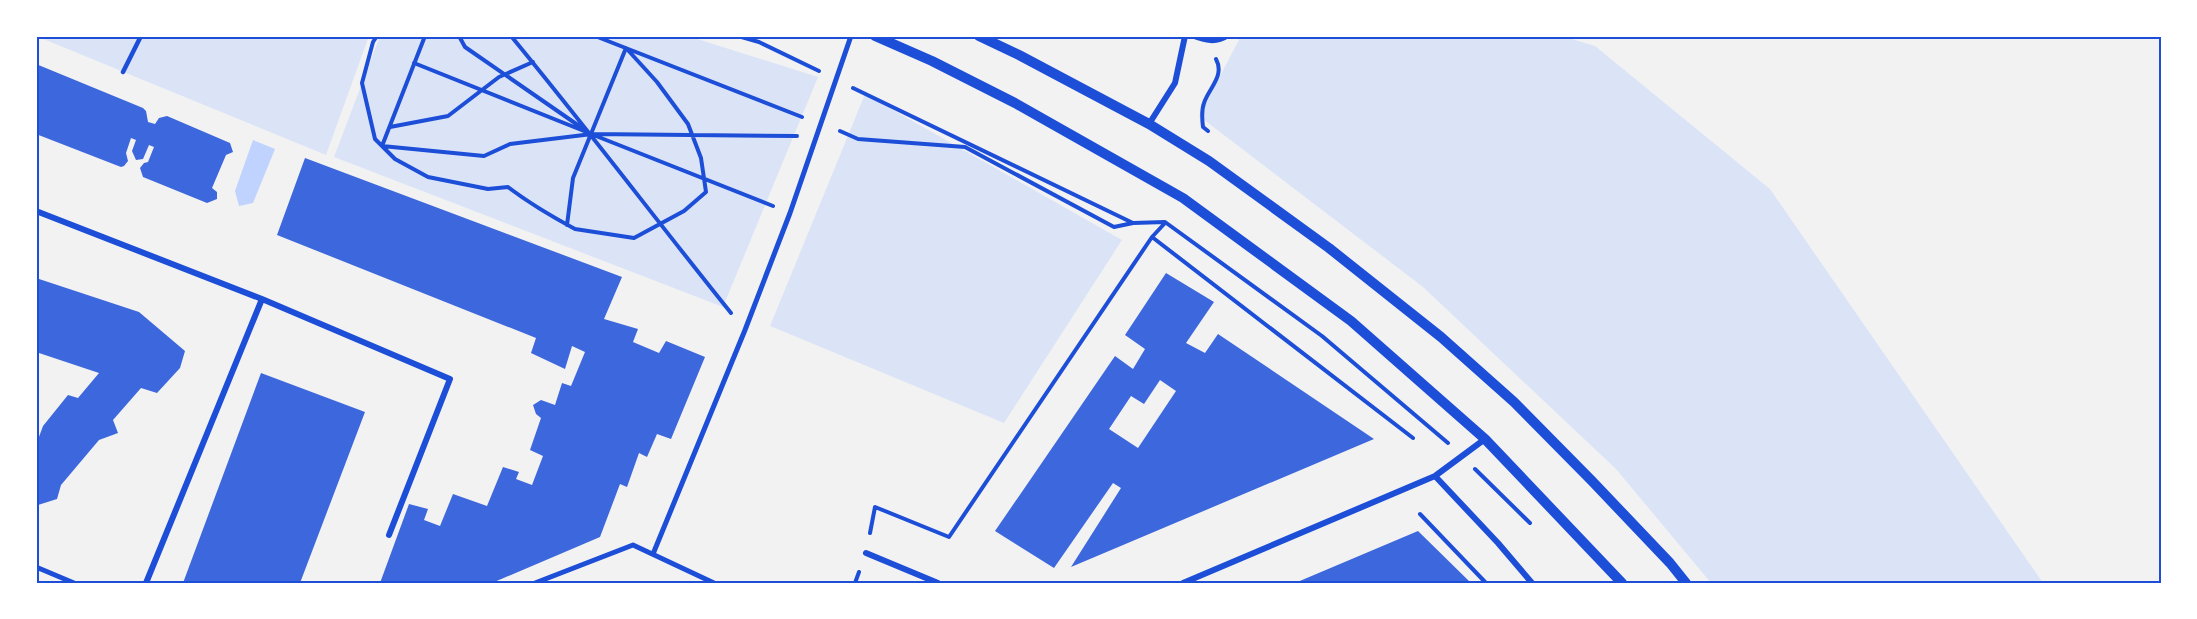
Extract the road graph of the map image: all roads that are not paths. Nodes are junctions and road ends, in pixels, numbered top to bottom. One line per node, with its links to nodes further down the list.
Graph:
1 (141, 36): 8 (lane)
2 (851, 36): 16 (street)
3 (875, 36): 12 (street)
4 (979, 36): 9 (street)
5 (1185, 36): 9 (street)
6 (1192, 36): 7 (lane)
7 (1228, 36)
8 (123, 72)
9 (1149, 124): 26 (street)
10 (36, 211): 11 (street)
11 (262, 299): 14 (street); 19 (street)
12 (1485, 439): 13 (street); 25 (street)
13 (1435, 476): 23 (street); 24 (street)
14 (389, 536)
15 (866, 553): 22 (street)
16 (653, 554): 20 (street); 21 (street)
17 (36, 567): 18 (street)
18 (74, 583)
19 (146, 583)
20 (535, 583)
21 (714, 583)
22 (938, 583)
23 (1183, 583)
24 (1532, 583)
25 (1622, 583)
26 (1686, 583)

